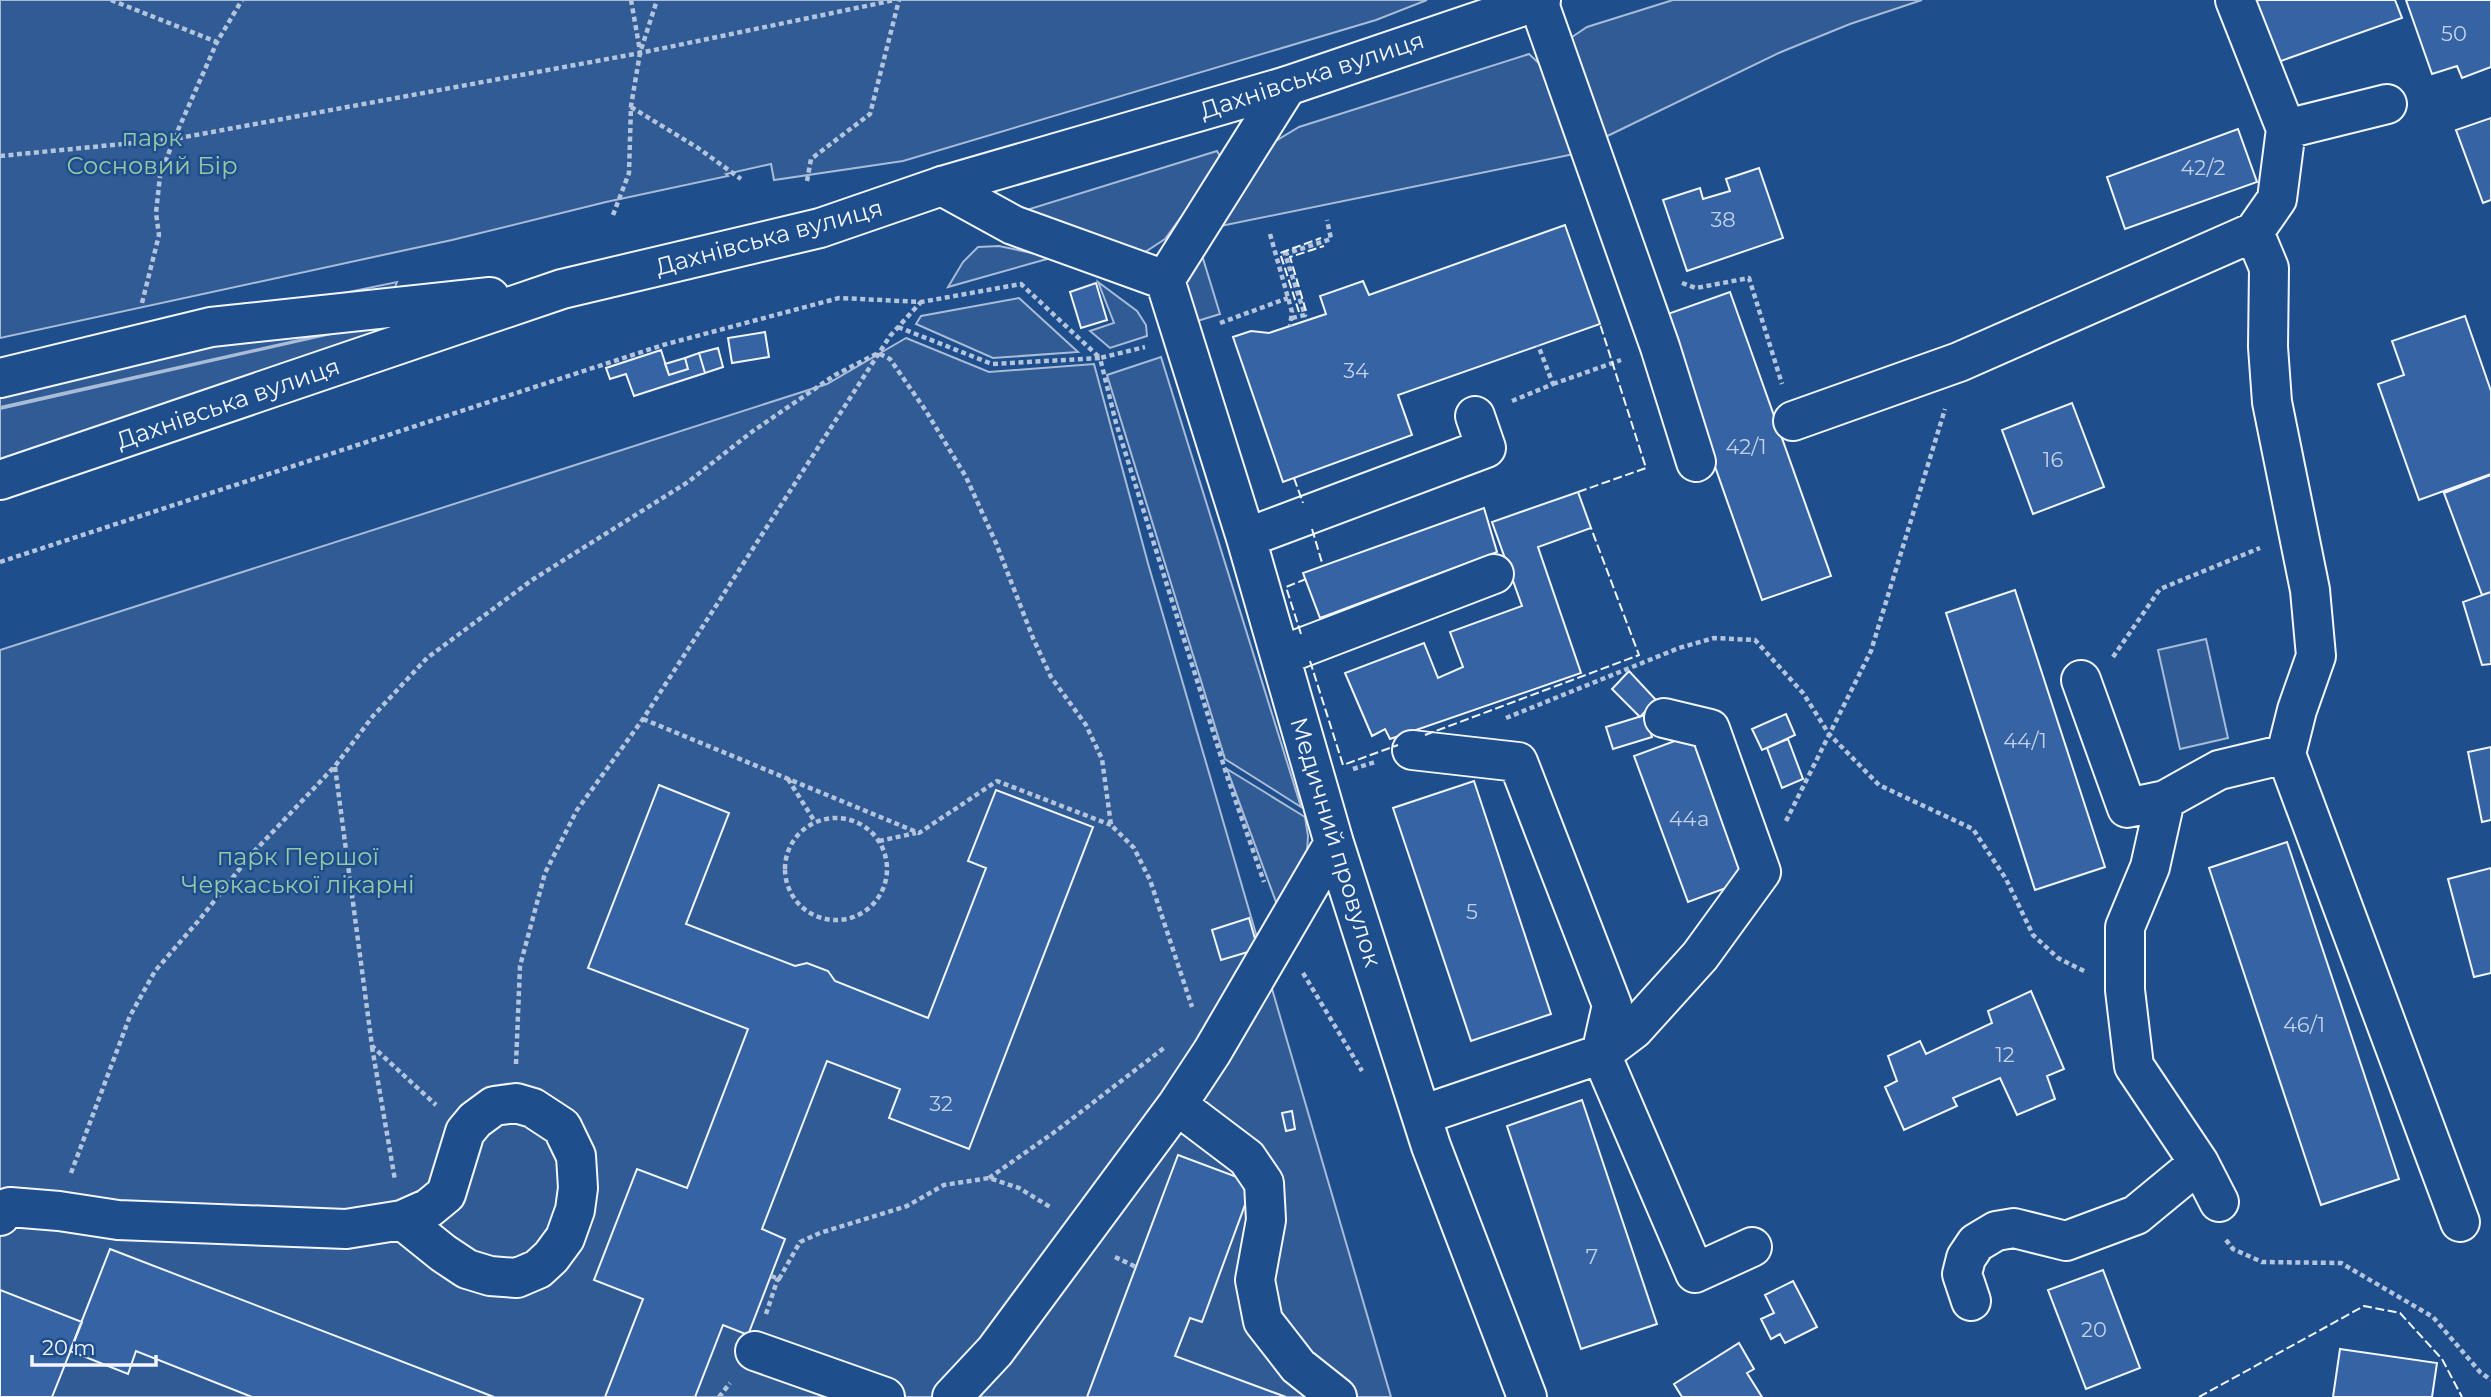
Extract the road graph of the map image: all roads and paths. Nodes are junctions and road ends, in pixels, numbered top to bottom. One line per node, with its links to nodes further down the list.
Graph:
1 (111, 0): 8 (path)
2 (242, 0): 8 (path)
3 (631, 0): 9 (path)
4 (657, 0): 9 (path)
5 (897, 0): 9 (path); 17 (path)
6 (1539, 0): 10 (main road, Дахнівська вулиця); 23 (main road)
7 (2235, 0): 13 (main road)
8 (217, 42): 14 (path)
9 (640, 53): 12 (path); 14 (path)
10 (1287, 86): 18 (main road, Дахнівська вулиця); 24 (main road)
11 (2387, 104): 13 (main road)
12 (631, 106): 16 (path); 19 (path)
13 (2286, 130): 21 (main road)
14 (174, 139): 15 (path); 28 (path)
15 (0, 156)
16 (741, 179)
17 (807, 181)
18 (942, 187): 24 (main road); 25 (main road, Дахнівська вулиця)
19 (614, 215)
20 (1327, 220): 29 (path)
21 (2254, 232): 38 (main road); 45 (main road)
22 (1270, 234): 26 (path)
23 (1631, 266): 35 (main road); 42 (path)
24 (1165, 280): 46 (main road, Медичний провулок)
25 (562, 289): 39 (main road); 44 (main road, Дахнівська вулиця)
26 (1288, 298): 29 (path); 30 (path)
27 (921, 302): 32 (path); 37 (path); 47 (path)
28 (142, 304)
29 (1292, 318): 31 (path)
30 (1223, 321)
31 (1290, 326)
32 (898, 327): 36 (path); 37 (path)
33 (1152, 345): 37 (path)
34 (1538, 345): 40 (path)
35 (1660, 347): 40 (path); 43 (main road)
36 (878, 354): 52 (path); 55 (path); 59 (path)
37 (1100, 358): 64 (path)
38 (1959, 362): 42 (main road); 63 (path)
39 (0, 378)
40 (1553, 384): 41 (path)
41 (1475, 416): 46 (main road)
42 (1793, 421)
43 (1696, 462)
44 (0, 480)
45 (2298, 531): 50 (path); 54 (main road)
46 (1246, 538): 49 (main road, Медичний провулок)
47 (0, 562)
48 (1494, 574): 49 (main road)
49 (1280, 656): 62 (main road, Медичний провулок)
50 (2081, 680): 57 (main road)
51 (1664, 718): 63 (main road)
52 (643, 719): 56 (path); 70 (path)
53 (1412, 750): 68 (main road)
54 (2286, 754): 57 (main road); 80 (main road)
55 (335, 766): 66 (path); 75 (path)
56 (788, 779): 58 (path); 60 (path)
57 (2165, 800): 74 (main road)
58 (815, 822): 61 (path); 61 (path)
59 (1111, 825): 60 (path); 67 (path)
60 (919, 833): 61 (path)
61 (879, 841)
62 (1334, 843): 64 (main road); 72 (main road, Медичний провулок)
63 (1761, 872): 68 (main road)
64 (1282, 933): 67 (main road); 69 (path)
65 (1171, 1043): 76 (path)
66 (372, 1046): 73 (path); 79 (path)
67 (1212, 1052): 71 (main road)
68 (1601, 1054): 72 (main road); 82 (main road)
69 (1365, 1075)
70 (516, 1103): 73 (main road); 79 (main road)
71 (1177, 1105): 81 (main road); 92 (main road)
72 (1422, 1115): 93 (main road, Медичний провулок)
73 (465, 1132): 79 (main road)
74 (2199, 1163): 77 (main road); 85 (main road)
75 (70, 1177)
76 (989, 1178): 81 (path); 84 (path)
77 (2219, 1202): 88 (path)
78 (0, 1216): 79 (main road)
79 (402, 1220)
80 (2460, 1222)
81 (1082, 1232): 83 (path); 87 (main road)
82 (1752, 1248)
83 (1136, 1267)
84 (771, 1276)
85 (1971, 1301)
86 (755, 1351): 89 (main road)
87 (995, 1351): 90 (main road); 91 (main road)
88 (2491, 1380)
89 (885, 1397)
90 (952, 1397)
91 (978, 1397)
92 (1337, 1397)
93 (1527, 1397)

